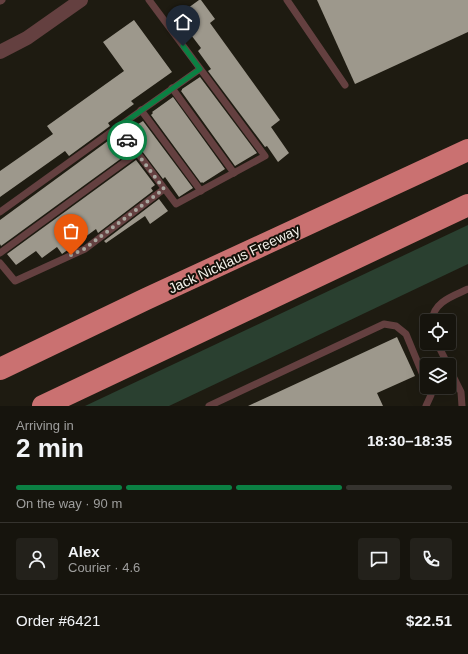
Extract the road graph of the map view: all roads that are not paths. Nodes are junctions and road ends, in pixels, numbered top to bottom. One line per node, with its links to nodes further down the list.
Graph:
1 (80, 0): 4 (street)
2 (149, 0): 5 (lane)
3 (287, 0): 6 (lane)
4 (0, 52)
5 (200, 69): 7 (lane); 12 (lane)
6 (345, 85)
7 (172, 88): 8 (lane); 12 (lane)
8 (141, 110): 9 (lane); 14 (lane)
9 (118, 127): 11 (lane); 16 (lane)
10 (468, 150): 20 (highway, Jack Nicklaus Freeway)
11 (137, 154): 13 (lane); 17 (lane)
12 (234, 173): 14 (lane)
13 (164, 189): 14 (lane); 18 (lane)
14 (201, 190)
15 (468, 205): 27 (highway)
16 (0, 212)
17 (0, 253)
18 (0, 263)
19 (468, 289): 21 (lane)
20 (146, 300): 22 (highway); 23 (highway, Jack Nicklaus Freeway)
21 (433, 314)
22 (0, 357)
23 (0, 369)
24 (420, 369): 28 (lane)
25 (456, 382): 30 (lane)
26 (431, 394): 29 (lane)
27 (43, 406)
28 (209, 406)
29 (426, 406)
30 (462, 406)

